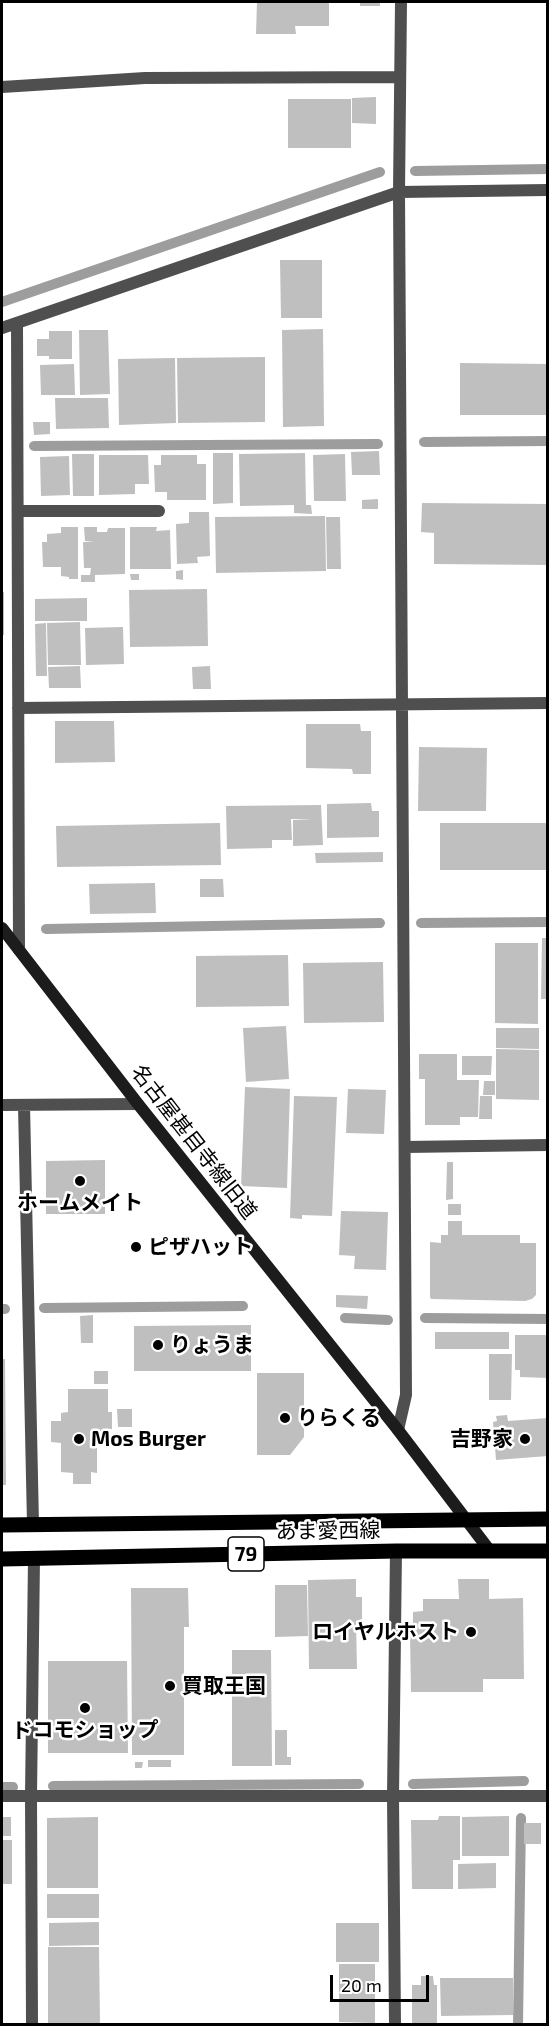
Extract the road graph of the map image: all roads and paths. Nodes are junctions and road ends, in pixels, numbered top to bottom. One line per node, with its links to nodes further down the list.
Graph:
1 (401, 2): 2 (street)
2 (400, 77): 3 (street); 5 (street)
3 (2, 87)
4 (548, 190): 5 (street)
5 (399, 192): 6 (street); 11 (street)
6 (17, 323): 7 (street); 9 (street)
7 (2, 328)
8 (159, 511): 9 (street)
9 (18, 512): 12 (street)
10 (548, 703): 11 (street)
11 (402, 704): 12 (street); 19 (street)
12 (18, 708): 14 (street)
13 (2, 928): 14 (street, 名古屋甚目寺線旧道)
14 (19, 950): 15 (street, 名古屋甚目寺線旧道)
15 (138, 1104): 17 (street); 20 (street, 名古屋甚目寺線旧道)
16 (2, 1105): 17 (street)
17 (24, 1105): 23 (street)
18 (548, 1145): 19 (street)
19 (405, 1148): 20 (street)
20 (398, 1430): 22 (street, 名古屋甚目寺線旧道)
21 (548, 1519): 22 (main road, あま愛西線 / 79)
22 (465, 1520): 23 (main road, あま愛西線 / 79); 26 (street, 名古屋甚目寺線旧道)
23 (33, 1524): 24 (main road, あま愛西線 / 79)
24 (2, 1525)
25 (396, 1551): 26 (main road, あま愛西線 / 79); 29 (main road, あま愛西線 / 79); 32 (street)
26 (490, 1551): 27 (main road, あま愛西線 / 79)
27 (548, 1551)
28 (2, 1559): 29 (main road, あま愛西線 / 79)
29 (34, 1559): 30 (street)
30 (31, 1795): 31 (street); 32 (street); 34 (street)
31 (2, 1796)
32 (393, 1796): 33 (street); 35 (street)
33 (548, 1796)
34 (32, 2025)
35 (395, 2025)

